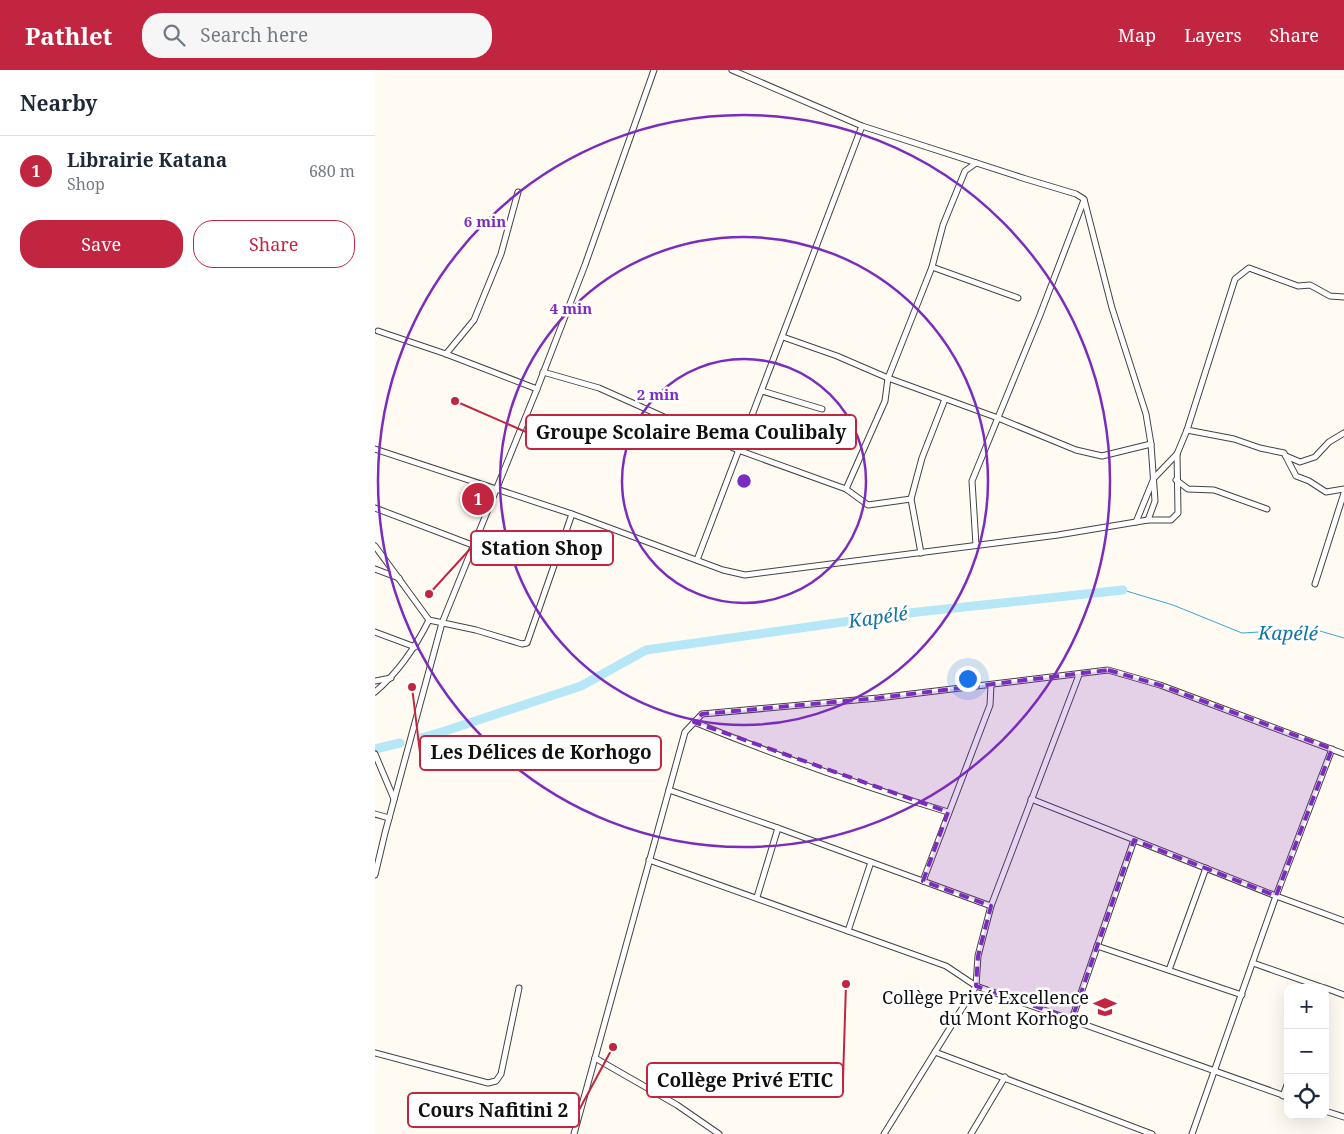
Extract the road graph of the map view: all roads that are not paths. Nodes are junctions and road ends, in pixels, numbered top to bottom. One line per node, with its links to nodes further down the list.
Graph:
1 (654, 70): 13 (street)
2 (732, 70): 3 (street)
3 (862, 126): 4 (street); 11 (street)
4 (976, 163): 6 (street); 7 (street)
5 (518, 192): 12 (street)
6 (1084, 199): 19 (street); 22 (street)
7 (932, 267): 9 (street); 14 (street)
8 (1344, 297): 20 (street)
9 (1018, 298)
10 (378, 331): 12 (street)
11 (783, 337): 14 (street); 16 (street)
12 (446, 354): 15 (street)
13 (543, 372): 15 (street); 24 (street)
14 (888, 378): 17 (street); 30 (street)
15 (537, 389): 29 (street)
16 (762, 391): 18 (street); 24 (street)
17 (945, 399): 19 (street); 33 (street)
18 (822, 409)
19 (998, 418): 22 (street); 41 (street)
20 (1187, 430): 25 (street); 26 (street)
21 (1344, 433): 26 (street)
22 (1151, 444): 27 (street)
23 (375, 449): 29 (street)
24 (738, 450): 30 (street); 43 (street)
25 (1177, 454): 27 (street); 28 (street)
26 (1285, 456): 31 (street)
27 (1153, 478): 37 (street); 38 (street)
28 (1176, 480): 35 (street); 37 (street)
29 (497, 489): 36 (street); 40 (street)
30 (845, 489): 33 (street)
31 (1344, 489)
32 (1344, 493): 46 (street)
33 (911, 499): 42 (street)
34 (375, 508): 40 (street)
35 (1267, 508)
36 (572, 514): 43 (street); 48 (street)
37 (1148, 520): 38 (street)
38 (1135, 522): 41 (street)
39 (375, 546): 45 (street)
40 (475, 546): 48 (street)
41 (976, 546): 42 (street)
42 (921, 553): 43 (street)
43 (697, 560)
44 (375, 569): 45 (street)
45 (399, 578): 47 (street)
46 (1315, 584)
47 (429, 620): 48 (street); 50 (street)
48 (442, 623): 61 (street)
49 (375, 632): 50 (street)
50 (415, 647): 52 (street)
51 (1079, 674): 54 (street); 57 (street); 62 (street)
52 (391, 678): 53 (street); 55 (street)
53 (375, 681)
54 (991, 685): 56 (street); 63 (street)
55 (375, 692)
56 (694, 722): 60 (street); 63 (street)
57 (1332, 749): 59 (street); 73 (street)
58 (375, 754): 61 (street)
59 (1344, 754)
60 (669, 790): 66 (street); 68 (street)
61 (394, 799): 65 (street)
62 (1031, 799): 67 (street); 75 (street)
63 (948, 812): 72 (street)
64 (375, 814): 65 (street)
65 (389, 818): 71 (street)
66 (777, 828): 69 (street); 74 (street)
67 (1134, 840): 70 (street); 78 (street)
68 (649, 860): 74 (street); 90 (street)
69 (871, 862): 72 (street); 77 (street)
70 (1206, 868): 73 (street); 80 (street)
71 (375, 875)
72 (923, 881): 75 (street)
73 (1276, 896): 76 (street); 79 (street)
74 (757, 897): 77 (street)
75 (991, 906): 82 (street)
76 (1344, 920)
77 (848, 931): 82 (street)
78 (1097, 946): 80 (street); 87 (street)
79 (1253, 963): 81 (street); 85 (street)
80 (1169, 970): 85 (street)
81 (1312, 984)
82 (976, 986): 87 (street); 88 (street)
83 (519, 988): 89 (street)
84 (1329, 990): 86 (street)
85 (1242, 995): 91 (street)
86 (1344, 995)
87 (1072, 1020): 91 (street)
88 (935, 1052): 92 (street); 99 (street)
89 (375, 1053)
90 (595, 1058): 96 (street); 98 (street)
91 (1214, 1072): 93 (street); 102 (street)
92 (1005, 1077): 100 (street); 101 (street)
93 (1284, 1096)
94 (1329, 1112): 95 (street)
95 (1344, 1117)
96 (575, 1132): 97 (street)
97 (581, 1134)
98 (719, 1134)
99 (884, 1134)
100 (971, 1134)
101 (1152, 1134)
102 (1192, 1134)

